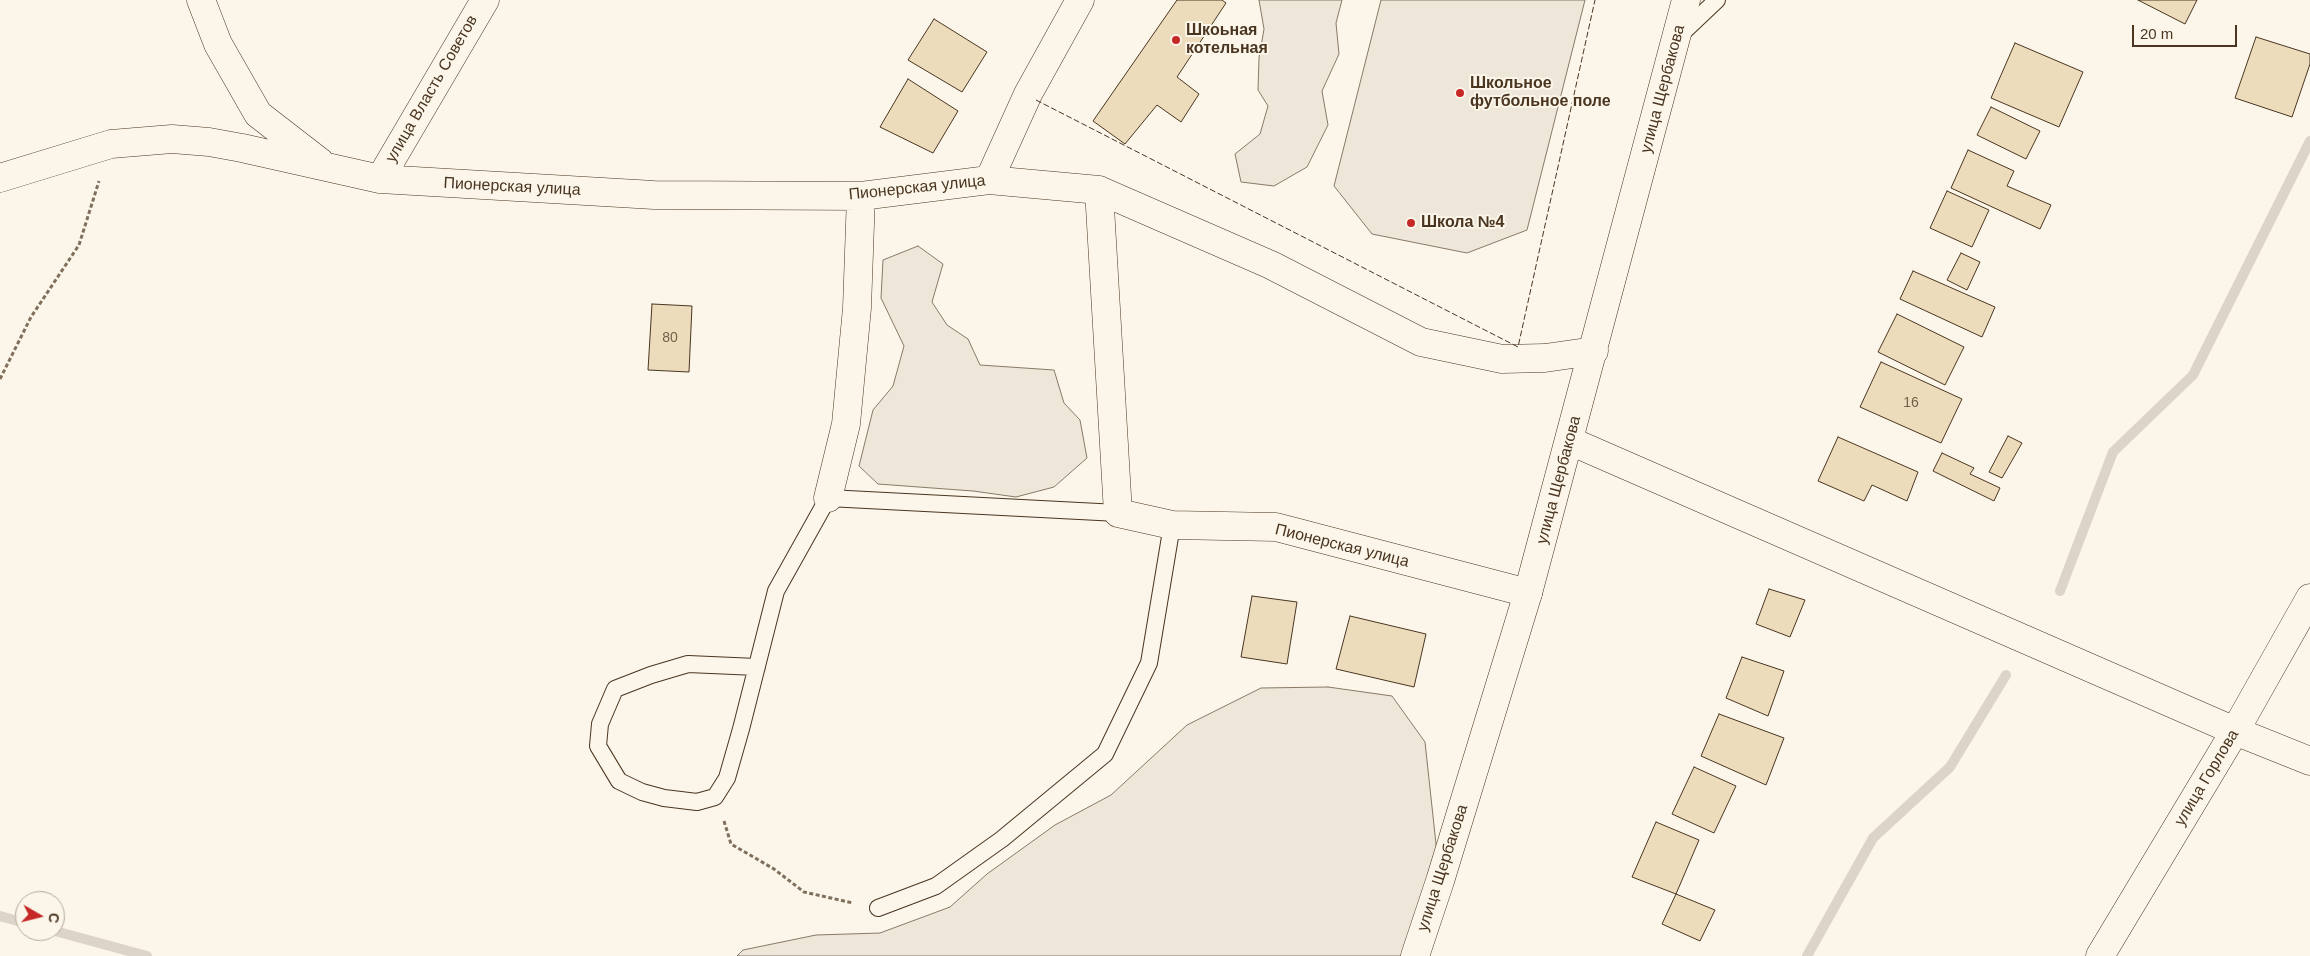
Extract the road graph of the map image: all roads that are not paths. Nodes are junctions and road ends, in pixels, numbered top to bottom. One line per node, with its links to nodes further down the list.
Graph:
1 (201, 0): 7 (street)
2 (485, 0): 9 (street, улица Власть Советов)
3 (1080, 0): 10 (street)
4 (1686, 0): 6 (street, улица Щербакова)
5 (1718, 0): 6 (lane)
6 (1676, 40): 13 (street, улица Щербакова)
7 (327, 168): 8 (street, Пионерская улица); 9 (street, Пионерская улица)
8 (0, 178)
9 (380, 179): 12 (street, Пионерская улица)
10 (989, 180): 11 (street, Пионерская улица); 12 (street, Пионерская улица)
11 (1099, 190): 13 (street, Пионерская улица); 16 (street)
12 (861, 196): 15 (street)
13 (1594, 351): 14 (street, улица Щербакова)
14 (1570, 441): 18 (street, улица Щербакова); 21 (street)
15 (828, 498): 16 (lane); 20 (lane)
16 (1118, 513): 17 (street, Пионерская улица)
17 (1172, 524): 18 (street, Пионерская улица); 23 (lane)
18 (1528, 593): 24 (street, улица Щербакова)
19 (2310, 598): 21 (street, улица Горлова)
20 (757, 668): 20 (lane)
21 (2235, 731): 22 (street); 25 (street, улица Горлова)
22 (2310, 761)
23 (878, 908)
24 (1415, 956)
25 (2100, 956)

